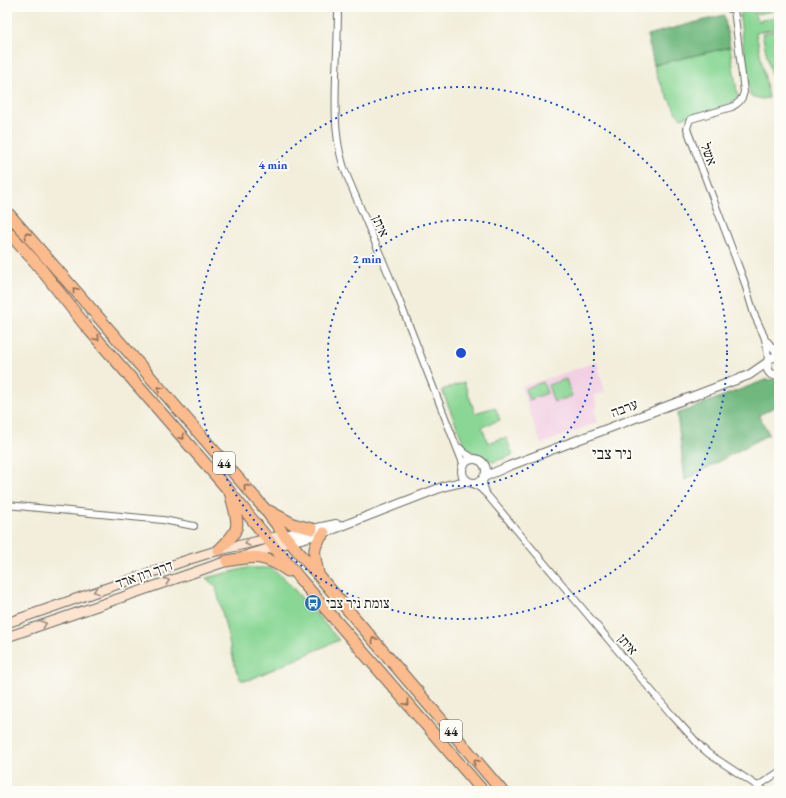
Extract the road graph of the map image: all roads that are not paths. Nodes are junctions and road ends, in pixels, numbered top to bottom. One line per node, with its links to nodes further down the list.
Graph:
1 (338, 7): 10 (street, איתן)
2 (733, 8): 5 (street, אשל)
3 (7, 212): 20 (highway, 44, one-way to 3)
4 (7, 231): 17 (highway, 44, one-way to 17)
5 (764, 336): 6 (street, אשל); 7 (street, אשל)
6 (779, 356): 7 (street, ערבה)
7 (768, 361): 8 (street, ערבה); 9 (street)
8 (749, 375): 9 (street, ערבה); 12 (street, ערבה)
9 (776, 376)
10 (456, 444): 11 (street, איתן); 13 (street, איתן)
11 (479, 462): 12 (street, ערבה); 13 (street); 14 (street)
12 (509, 466): 14 (street, ערבה)
13 (464, 467): 15 (street); 16 (street)
14 (484, 478): 15 (street); 18 (street, איתן)
15 (470, 482): 16 (street); 18 (street, איתן)
16 (445, 486): 21 (street)
17 (230, 492): 26 (highway, 44); 27 (highway)
18 (488, 496): 34 (street, איתן)
19 (7, 505): 22 (street)
20 (264, 508): 23 (highway); 25 (highway, 44)
21 (362, 518): 23 (street); 24 (street)
22 (194, 526)
23 (312, 529): 25 (street)
24 (324, 532): 25 (street); 29 (highway)
25 (288, 539): 26 (main road, דרך רון ארד); 29 (highway, 44)
26 (270, 543): 27 (main road, דרך רון ארד, one-way to 27); 28 (main road, דרך רון ארד); 30 (highway, 44)
27 (219, 550): 31 (main road, דרך רון ארד, one-way to 31)
28 (227, 561): 30 (highway); 32 (main road, דרך רון ארד, one-way to 28)
29 (319, 576): 36 (highway, 44, one-way to 29)
30 (300, 579): 35 (highway, 44, one-way to 35)
31 (7, 623)
32 (7, 637)
33 (779, 772): 34 (street)
34 (758, 786): 37 (street, איתן)
35 (483, 791)
36 (502, 791)
37 (765, 791)

